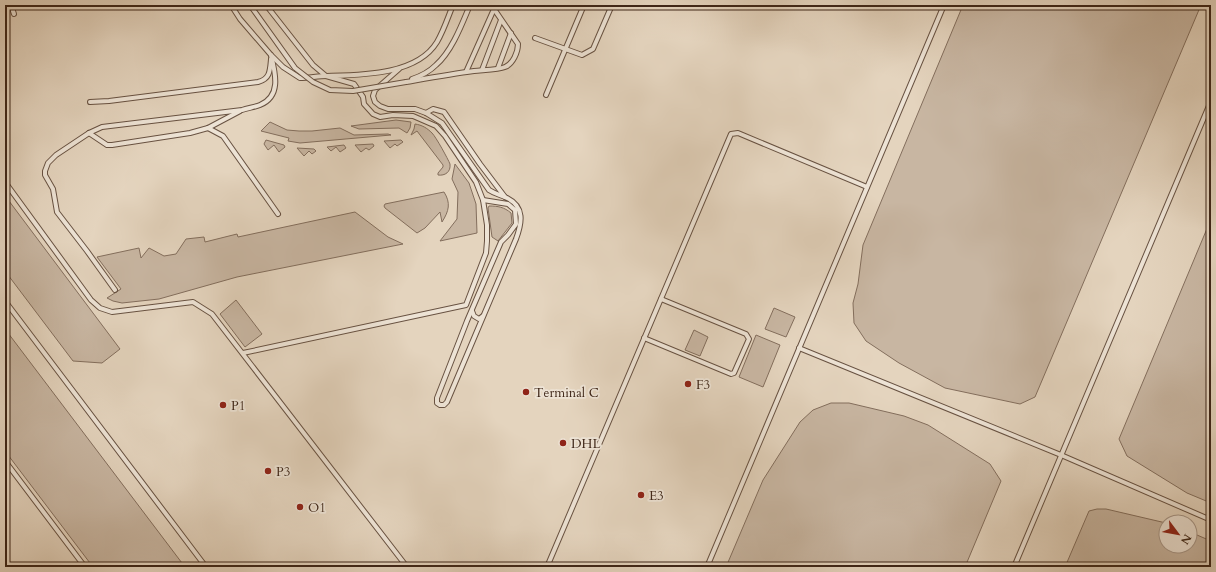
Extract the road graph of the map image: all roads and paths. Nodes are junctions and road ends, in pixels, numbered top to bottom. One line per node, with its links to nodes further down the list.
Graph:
1 (11, 5): 11 (lane)
2 (231, 5): 16 (lane)
3 (250, 5): 22 (lane, bridge)
4 (266, 5): 21 (lane)
5 (453, 5): 18 (lane)
6 (470, 5): 22 (lane)
7 (584, 5): 15 (lane)
8 (612, 5): 15 (lane)
9 (944, 5): 31 (lane)
10 (494, 7): 12 (lane); 20 (lane)
11 (14, 14)
12 (501, 20): 13 (lane); 19 (lane)
13 (511, 33): 17 (lane); 17 (lane)
14 (535, 38): 15 (lane)
15 (565, 49): 23 (lane)
16 (271, 55): 21 (lane); 25 (lane); 26 (lane)
17 (498, 68): 19 (lane)
18 (399, 69): 21 (lane); 27 (lane)
19 (482, 70): 20 (lane)
20 (466, 72): 22 (lane)
21 (326, 76): 33 (lane)
22 (406, 82)
23 (546, 95)
24 (1211, 101): 43 (lane)
25 (90, 102)
26 (242, 110): 28 (lane); 29 (lane)
27 (426, 113): 32 (lane); 32 (lane)
28 (208, 128): 29 (lane); 34 (lane)
29 (89, 133): 35 (lane)
30 (5, 182): 42 (lane)
31 (867, 187): 36 (lane); 41 (lane)
32 (506, 197): 39 (lane)
33 (483, 200): 38 (lane); 42 (lane)
34 (278, 214)
35 (115, 290)
36 (661, 299): 40 (lane); 40 (lane)
37 (5, 301): 47 (lane)
38 (472, 311): 39 (lane); 39 (lane)
39 (484, 316)
40 (644, 338): 49 (lane)
41 (799, 348): 43 (lane); 50 (lane)
42 (243, 353): 48 (lane)
43 (1061, 455): 45 (lane); 51 (lane)
44 (5, 461): 46 (lane)
45 (1211, 520)
46 (85, 567)
47 (206, 567)
48 (407, 567)
49 (547, 567)
50 (707, 567)
51 (1014, 567)

